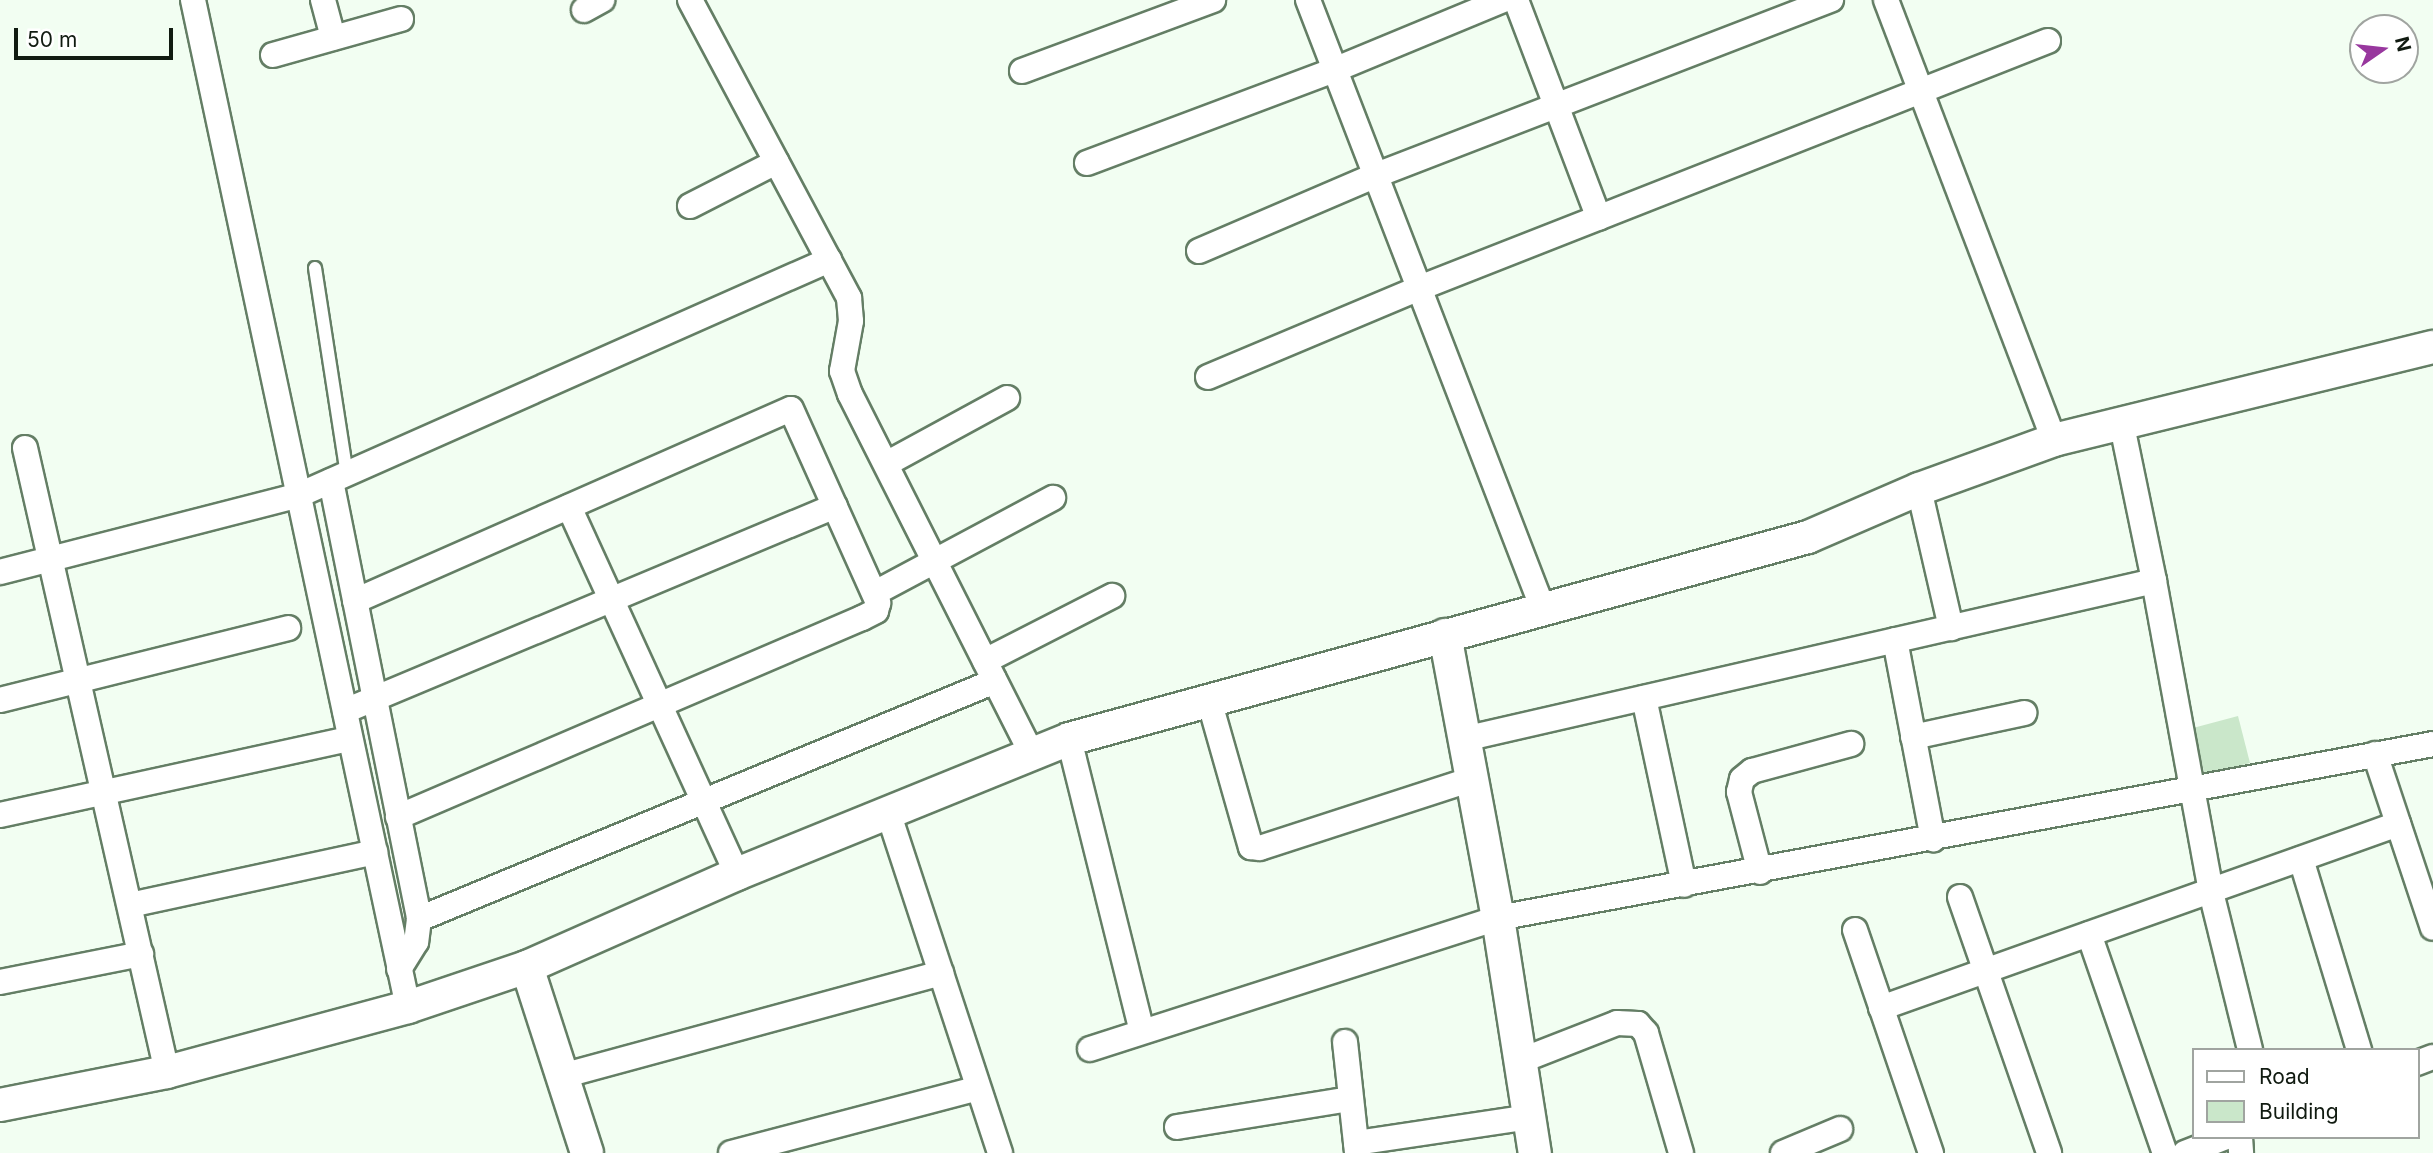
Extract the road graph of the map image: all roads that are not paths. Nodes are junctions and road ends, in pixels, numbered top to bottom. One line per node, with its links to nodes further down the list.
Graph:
1 (193, 0): 36 (street)
2 (323, 0): 11 (street)
3 (690, 0): 18 (street)
4 (1213, 0): 15 (street)
5 (1308, 0): 14 (street)
6 (1503, 0): 14 (street)
7 (1516, 0): 17 (street)
8 (1831, 0): 17 (street)
9 (1886, 0): 16 (street)
10 (401, 19): 11 (street)
11 (333, 38): 13 (street)
12 (2048, 41): 16 (street)
13 (273, 55)
14 (1334, 70): 19 (street); 20 (street)
15 (1021, 71)
16 (1921, 91): 22 (street); 31 (street)
17 (1556, 106): 20 (street); 22 (street)
18 (776, 162): 21 (street); 24 (street)
19 (1087, 163)
20 (1374, 176): 23 (street); 26 (street)
21 (690, 206)
22 (1599, 218): 26 (street)
23 (1199, 251)
24 (829, 260): 33 (street); 34 (street)
25 (315, 268): 34 (lane)
26 (1417, 289): 28 (street); 48 (street)
27 (2433, 347): 30 (street)
28 (1208, 377)
29 (1007, 398): 33 (street)
30 (2121, 421): 31 (street); 43 (street)
31 (2054, 440): 35 (street)
32 (25, 448): 40 (street)
33 (886, 464): 41 (street)
34 (339, 477): 36 (street); 47 (street)
35 (1919, 489): 48 (street); 50 (street)
36 (299, 495): 40 (street); 60 (street)
37 (1053, 498): 41 (street)
38 (835, 506): 39 (street); 44 (street); 46 (street)
39 (569, 507): 46 (street); 47 (street)
40 (51, 559): 42 (street); 54 (street)
41 (935, 562): 44 (street); 53 (street)
42 (0, 572)
43 (2154, 581): 50 (street); 71 (street)
44 (875, 593): 59 (street)
45 (1112, 596): 53 (street)
46 (611, 600): 56 (street); 59 (street)
47 (355, 601): 56 (street)
48 (1543, 609): 51 (street)
49 (288, 628): 54 (street)
50 (1951, 628): 52 (street)
51 (1445, 635): 58 (street); 65 (street)
52 (1895, 640): 55 (street); 62 (street)
53 (990, 671): 68 (street); 73 (street)
54 (79, 682): 57 (street); 72 (street)
55 (1644, 698): 65 (street); 83 (street)
56 (374, 699): 60 (street); 76 (street)
57 (0, 700)
58 (1209, 700): 64 (street); 70 (street)
59 (660, 706): 73 (street); 76 (street)
60 (345, 711): 63 (street)
61 (2024, 713): 62 (street)
62 (1913, 737): 78 (street)
63 (351, 739): 72 (street); 79 (street)
64 (1069, 739): 68 (street); 100 (street)
65 (1464, 739): 70 (street)
66 (1851, 744): 81 (street)
67 (2433, 744): 69 (street)
68 (1031, 752): 74 (street)
69 (2375, 754): 71 (street); 77 (street)
70 (1472, 779): 87 (street)
71 (2191, 787): 78 (street); 84 (street)
72 (103, 791): 75 (street); 86 (street)
73 (703, 802): 82 (street); 88 (street)
74 (888, 812): 82 (street); 96 (street)
75 (0, 815)
76 (398, 817): 88 (street)
77 (2398, 824): 80 (street); 89 (street)
78 (1933, 839): 81 (street)
79 (375, 852): 86 (street); 94 (street)
80 (2301, 859): 84 (street); 103 (street)
81 (1759, 872): 83 (street)
82 (737, 874): 93 (street)
83 (1684, 885): 87 (street)
84 (2211, 892): 91 (street); 102 (street)
85 (1960, 897): 95 (street)
86 (130, 905): 92 (street)
87 (1499, 918): 100 (street); 105 (street)
88 (419, 919): 94 (street)
89 (2433, 928)
90 (1855, 930): 99 (street)
91 (2089, 934): 95 (street); 124 (street)
92 (141, 954): 97 (street); 106 (street)
93 (527, 967): 98 (street); 107 (street)
94 (400, 969): 98 (street)
95 (1986, 971): 99 (street); 123 (street)
96 (941, 973): 107 (street); 108 (street)
97 (0, 982)
98 (408, 1007): 106 (street)
99 (1881, 1009): 116 (street)
100 (1142, 1031): 104 (street)
101 (1345, 1042): 109 (street)
102 (2249, 1048)
103 (2358, 1048)
104 (1090, 1049)
105 (1520, 1061): 111 (street); 121 (street)
106 (167, 1072): 110 (street)
107 (562, 1076): 117 (street)
108 (978, 1088): 118 (street); 119 (street)
109 (1350, 1099): 112 (street); 115 (street)
110 (0, 1105)
111 (1529, 1117): 115 (street); 120 (street)
112 (1177, 1126)
113 (1840, 1129): 122 (street)
114 (2222, 1139): 125 (street)
115 (1357, 1148)
116 (1929, 1152)
117 (587, 1153)
118 (731, 1153)
119 (1000, 1153)
120 (1535, 1153)
121 (1681, 1153)
122 (1783, 1153)
123 (2049, 1153)
124 (2165, 1153)
125 (2185, 1153)

